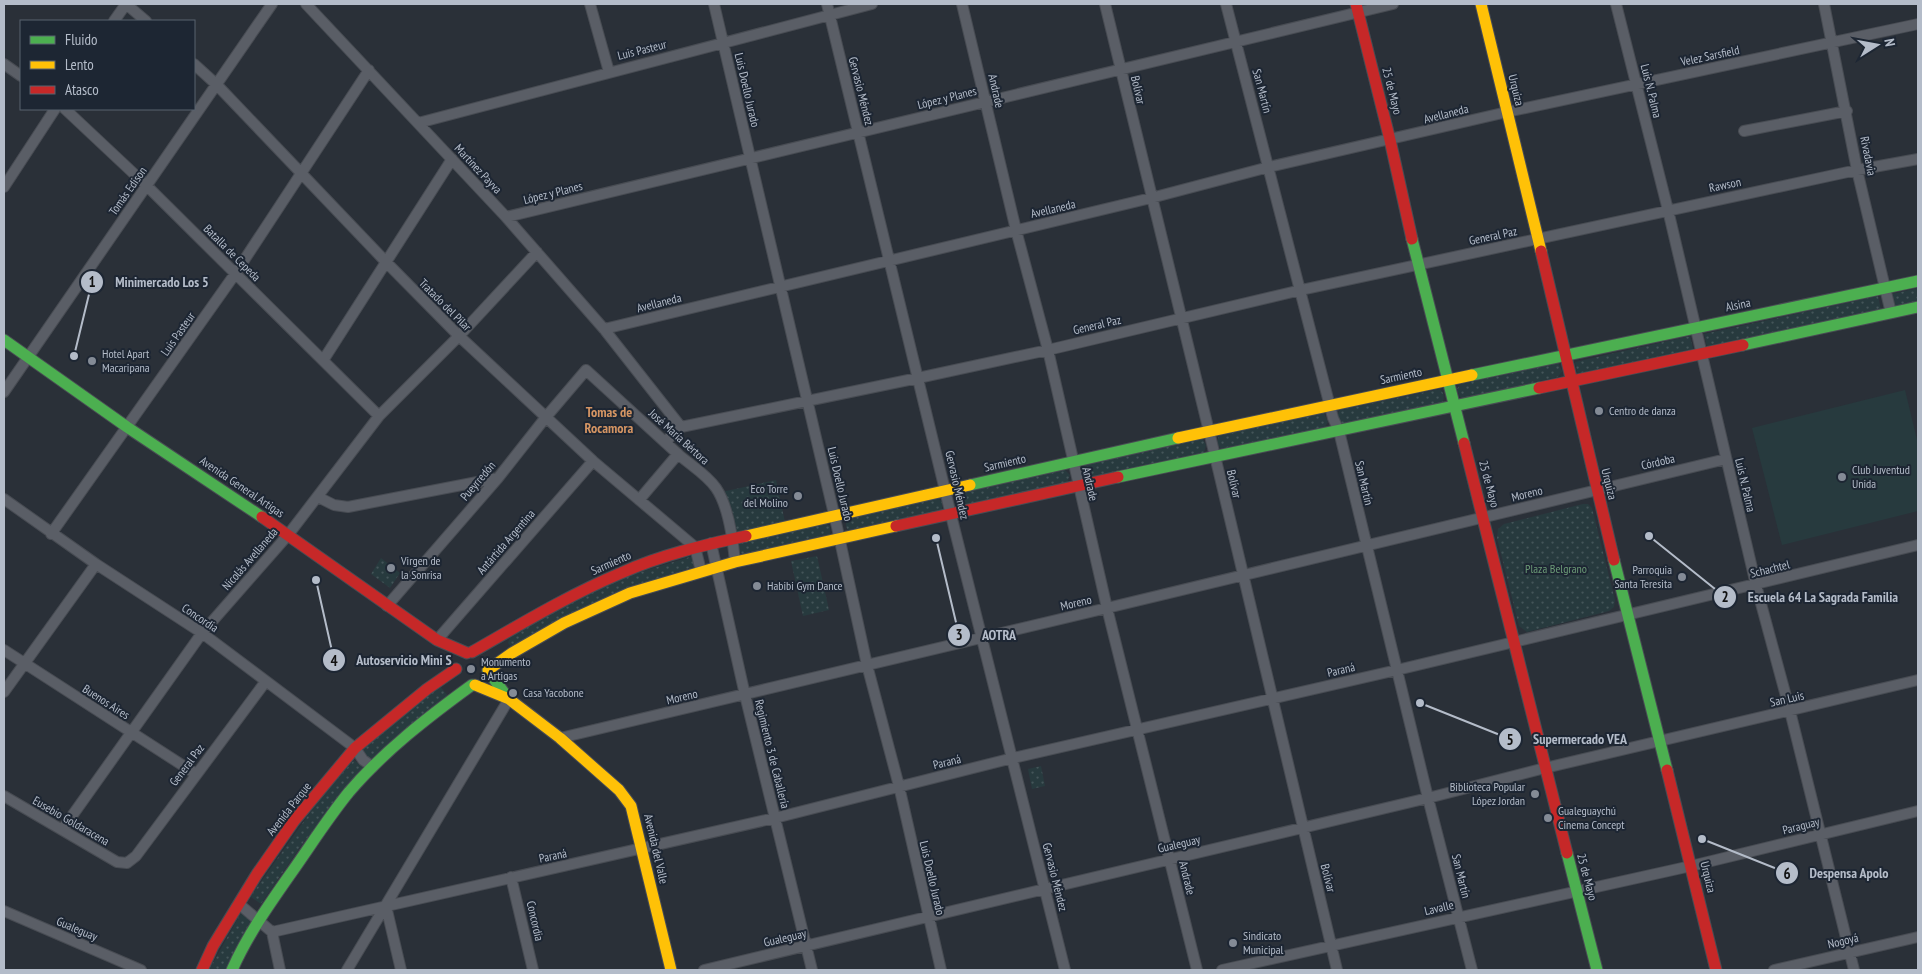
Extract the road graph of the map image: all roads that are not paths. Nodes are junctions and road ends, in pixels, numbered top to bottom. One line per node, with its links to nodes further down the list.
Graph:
1 (126, 4): 17 (street); 18 (street)
2 (272, 4): 29 (street, Tomás Edison)
3 (306, 4): 26 (street, Martínez Payva)
4 (590, 4): 27 (street)
5 (714, 4): 20 (street, Luis Doello Jurado)
6 (827, 4): 16 (street, Gervasio Méndez)
7 (872, 4): 16 (street, Luis Pasteur)
8 (962, 4): 31 (street, Andrade)
9 (1105, 4): 25 (street, Bolívar)
10 (1226, 4): 21 (street, San Martín)
11 (1393, 4): 15 (street, López y Planes)
12 (1481, 4): 35 (main road, Urquiza)
13 (1616, 4): 30 (street, Luis N. Palma)
14 (1824, 4): 22 (street, Rivadavia)
15 (1357, 8): 21 (street, López y Planes); 39 (main road, 25 de Mayo)
16 (830, 15): 20 (street, Luis Pasteur); 38 (street, Gervasio Méndez)
17 (115, 20)
18 (145, 20)
19 (1918, 24): 22 (street, Velez Sarsfield)
20 (723, 42): 27 (street, Luis Pasteur); 41 (street, Luis Doello Jurado)
21 (1235, 42): 25 (street, López y Planes); 43 (street, San Martín)
22 (1832, 42): 30 (street, Velez Sarsfield); 34 (street, Rivadavia)
23 (4, 64): 28 (street)
24 (195, 65): 29 (street, Tratado del Pilar)
25 (1120, 69): 31 (street, López y Planes); 48 (street, Bolívar)
26 (369, 70): 36 (street, Martínez Payva); 45 (street, Luis Pasteur)
27 (609, 72): 36 (street, Luis Pasteur)
28 (20, 75)
29 (217, 85): 45 (street, Tratado del Pilar); 46 (street, Tomás Edison)
30 (1636, 85): 35 (street, Velez Sarsfield); 49 (street, Luis N. Palma)
31 (986, 102): 38 (street, López y Planes); 51 (street, Andrade)
32 (54, 110): 47 (street)
33 (66, 110): 46 (street, Batalla de Cepeda)
34 (1846, 111): 37 (street); 44 (street, Rivadavia)
35 (1507, 112): 39 (street, Avellaneda); 52 (main road, Urquiza)
36 (418, 123): 40 (street, Martínez Payva)
37 (1744, 131)
38 (858, 133): 41 (street, López y Planes); 54 (street, Gervasio Méndez)
39 (1390, 140): 43 (street, Avellaneda); 56 (main road, 25 de Mayo)
40 (452, 159): 50 (street, Martínez Payva); 55 (street)
41 (750, 159): 50 (street, López y Planes); 59 (street, Luis Doello Jurado)
42 (1918, 159): 44 (street, Rawson)
43 (1269, 168): 48 (street, Avellaneda); 61 (street, San Martín)
44 (1858, 170): 49 (street, Rawson); 60 (street, Rivadavia)
45 (302, 174): 55 (street, Tratado del Pilar); 57 (street, Luis Pasteur)
46 (147, 186): 57 (street, Batalla de Cepeda); 71 (street, Tomás Edison)
47 (4, 187)
48 (1151, 198): 51 (street, Avellaneda); 64 (street, Bolívar)
49 (1668, 210): 52 (street, Rawson); 65 (street, Luis N. Palma)
50 (506, 217): 53 (street, Martínez Payva)
51 (1016, 230): 54 (street, Avellaneda); 69 (street, Andrade)
52 (1538, 239): 56 (street, General Paz); 72 (main road, Urquiza)
53 (537, 252): 66 (street, Martínez Payva); 67 (street, Nicolás Avellaneda)
54 (890, 261): 59 (street, Avellaneda); 75 (street, Gervasio Méndez)
55 (386, 262): 67 (street, Tratado del Pilar); 73 (street)
56 (1418, 265): 61 (street, General Paz); 76 (main road, 25 de Mayo)
57 (235, 274): 73 (street, Batalla de Cepeda); 84 (street, Luis Pasteur)
58 (1918, 282): 60 (main road, Alsina)
59 (780, 287): 66 (street, Avellaneda); 79 (street, Luis Doello Jurado)
60 (1886, 289): 63 (street, Rivadavia); 65 (main road, Alsina)
61 (1301, 290): 64 (street, General Paz); 80 (street, San Martín)
62 (1918, 307): 63 (main road)
63 (1891, 313): 70 (main road)
64 (1181, 318): 69 (street, General Paz); 86 (street, Bolívar)
65 (1695, 328): 70 (street, Luis N. Palma); 72 (main road, Alsina)
66 (604, 329): 85 (street, Martínez Payva)
67 (459, 336): 82 (street, Nicolás Avellaneda); 83 (street, Tratado del Pilar)
68 (4, 340): 71 (main road, Avenida General Artigas)
69 (1048, 350): 75 (street, General Paz); 93 (street, Andrade)
70 (1700, 353): 77 (main road); 91 (street, Luis N. Palma)
71 (28, 356): 78 (street, Tomás Edison); 84 (main road, Avenida General Artigas)
72 (1564, 356): 76 (main road, Sarmiento); 77 (main road, Urquiza)
73 (324, 359): 82 (street, Batalla de Cepeda)
74 (586, 370): 83 (street, Pueyrredón); 88 (street, José María Bértora)
75 (918, 378): 79 (street, General Paz); 96 (street, Gervasio Méndez)
76 (1448, 380): 80 (main road, Sarmiento); 81 (main road, 25 de Mayo)
77 (1570, 381): 81 (main road); 97 (main road, Urquiza)
78 (4, 392)
79 (808, 402): 85 (street, General Paz); 101 (street, Luis Doello Jurado)
80 (1330, 406): 86 (main road, Sarmiento); 87 (street, San Martín)
81 (1454, 406): 87 (main road); 103 (main road, 25 de Mayo)
82 (379, 416): 98 (street, Nicolás Avellaneda)
83 (546, 417): 92 (street, Tratado del Pilar); 94 (street, Pueyrredón)
84 (127, 427): 104 (street, Luis Pasteur); 105 (main road, Avenida General Artigas)
85 (681, 427): 88 (street)
86 (1209, 431): 90 (street, Bolívar); 93 (main road, Sarmiento)
87 (1339, 431): 90 (main road); 110 (street, San Martín)
88 (666, 442): 89 (street, José María Bértora)
89 (678, 454): 100 (street); 106 (street, José María Bértora)
90 (1215, 456): 95 (main road); 116 (street, Bolívar)
91 (1726, 459): 97 (street, Córdoba); 117 (street, Luis N. Palma)
92 (593, 461): 100 (street, Tratado del Pilar); 123 (street, Antártida Argentina)
93 (1072, 462): 95 (street, Andrade); 96 (main road, Sarmiento)
94 (498, 478): 98 (street); 118 (street, Pueyrredón)
95 (1078, 487): 102 (main road); 119 (street, Andrade)
96 (945, 490): 101 (main road, Sarmiento); 102 (street, Gervasio Méndez)
97 (1596, 490): 103 (street, Moreno); 120 (main road, Urquiza)
98 (318, 497): 105 (street, Nicolás Avellaneda)
99 (4, 499): 104 (street, Concordia)
100 (639, 500): 111 (street, Tratado del Pilar)
101 (834, 515): 106 (main road, Sarmiento); 107 (street, Luis Doello Jurado)
102 (951, 515): 107 (main road); 122 (street, Gervasio Méndez)
103 (1484, 518): 110 (street, Moreno); 124 (main road, 25 de Mayo)
104 (52, 534): 113 (street, Concordia)
105 (288, 535): 118 (main road, Avenida General Artigas); 121 (street, Nicolás Avellaneda)
106 (733, 537): 108 (main road, Sarmiento); 112 (street, José María Bértora)
107 (839, 538): 112 (main road); 128 (street, Luis Doello Jurado)
108 (712, 543): 111 (main road, Sarmiento); 114 (street, Regimiento 3 de Caballería)
109 (1918, 545): 117 (street, Schachtel)
110 (1366, 546): 116 (street, Moreno); 131 (street, San Martín)
111 (695, 547): 115 (street); 126 (main road, Sarmiento)
112 (736, 562): 114 (main road)
113 (96, 564): 121 (street, Concordia); 127 (street)
114 (717, 567): 115 (main road); 136 (street, Regimiento 3 de Caballería)
115 (701, 571): 130 (main road)
116 (1243, 575): 119 (street, Moreno); 138 (street, Bolívar)
117 (1756, 585): 120 (street, Schachtel); 139 (street, Luis N. Palma)
118 (387, 606): 123 (main road, Avenida General Artigas)
119 (1108, 608): 122 (street, Moreno); 140 (street, Andrade)
120 (1627, 615): 124 (street, Paraná); 143 (main road, Urquiza)
121 (202, 633): 133 (street, Concordia); 141 (street, Nicolás Avellaneda)
122 (982, 638): 128 (street, Moreno); 145 (street, Gervasio Méndez)
123 (437, 640): 126 (main road, Avenida General Artigas); 129 (main road)
124 (1515, 642): 131 (street, Paraná); 147 (main road, 25 de Mayo)
125 (4, 650): 127 (street, Buenos Aires)
126 (469, 653): 129 (main road); 130 (main road)
127 (24, 664): 135 (street); 141 (street, Buenos Aires)
128 (868, 665): 136 (street, Moreno); 149 (street, Luis Doello Jurado)
129 (456, 668): 134 (main road); 144 (main road, Avenida Parque)
130 (488, 670): 134 (main road); 137 (main road)
131 (1397, 670): 138 (street, Paraná); 151 (street, San Martín)
132 (1918, 680): 139 (street, San Luis)
133 (266, 681): 144 (street, Concordia); 148 (street, General Paz)
134 (474, 685): 137 (main road); 146 (main road)
135 (4, 692)
136 (745, 695): 142 (street, Moreno); 153 (street, Regimiento 3 de Caballería)
137 (509, 699): 142 (main road, Avenida del Valle); 165 (street)
138 (1272, 699): 140 (street, Paraná); 154 (street, Bolívar)
139 (1790, 711): 143 (street, San Luis); 156 (street, Luis N. Palma)
140 (1137, 730): 145 (street, Paraná); 158 (street, Andrade)
141 (131, 733): 148 (street, Buenos Aires); 155 (street, Nicolás Avellaneda)
142 (560, 738): 157 (main road, Avenida del Valle)
143 (1660, 741): 147 (street, Gualeguay); 160 (main road, Urquiza)
144 (354, 748): 146 (street, Concordia); 164 (main road, Avenida Parque)
145 (1013, 758): 149 (street, Paraná); 162 (street, Gervasio Méndez)
146 (373, 767): 169 (main road)
147 (1545, 768): 151 (street, Gualeguay); 163 (main road, 25 de Mayo)
148 (196, 774): 159 (street, General Paz)
149 (899, 786): 153 (street, Paraná); 167 (street, Luis Doello Jurado)
150 (4, 796): 155 (street, Eusebio Goldaracena)
151 (1428, 798): 154 (street, Gualeguay); 168 (street, San Martín)
152 (1918, 811): 156 (street, Paraguay)
153 (775, 818): 157 (street, Paraná); 172 (street, Regimiento 3 de Caballería)
154 (1303, 828): 158 (street, Gualeguay); 173 (street, Bolívar)
155 (62, 830): 159 (street, Eusebio Goldaracena)
156 (1820, 834): 160 (street, Paraguay); 174 (street, Luis N. Palma)
157 (642, 849): 161 (street, Paraná); 182 (main road, Avenida del Valle)
158 (1170, 859): 162 (street, Gualeguay); 187 (street, Andrade)
159 (128, 863)
160 (1691, 866): 163 (street, Lavalle); 192 (main road, Urquiza)
161 (511, 877): 165 (street, Paraná); 181 (street, Concordia)
162 (1045, 889): 167 (street, Gualeguay); 186 (street, Gervasio Méndez)
163 (1577, 890): 168 (street, Lavalle); 191 (main road, 25 de Mayo)
164 (239, 904): 169 (street); 176 (main road, Avenida Parque)
165 (386, 906): 170 (street, Paraná); 179 (street); 180 (street)
166 (4, 911): 175 (street, Gualeguay)
167 (928, 917): 172 (street, Gualeguay); 185 (street, Luis Doello Jurado)
168 (1458, 917): 173 (street, Lavalle); 190 (street, San Martín)
169 (258, 919): 170 (street); 177 (main road)
170 (272, 932): 178 (street)
171 (1918, 937): 174 (street, Nogoyá)
172 (806, 946): 183 (street, Gualeguay); 184 (street, Regimiento 3 de Caballería)
173 (1331, 946): 188 (street, Lavalle); 189 (street, Bolívar)
174 (1850, 953): 193 (street, Nogoyá); 194 (street, Luis N. Palma)
175 (141, 970)
176 (202, 970)
177 (232, 970)
178 (280, 970)
179 (347, 970)
180 (401, 970)
181 (533, 970)
182 (671, 970)
183 (704, 970)
184 (812, 970)
185 (940, 970)
186 (1065, 970)
187 (1197, 970)
188 (1222, 970)
189 (1337, 970)
190 (1472, 970)
191 (1597, 970)
192 (1716, 970)
193 (1774, 970)
194 (1854, 970)

